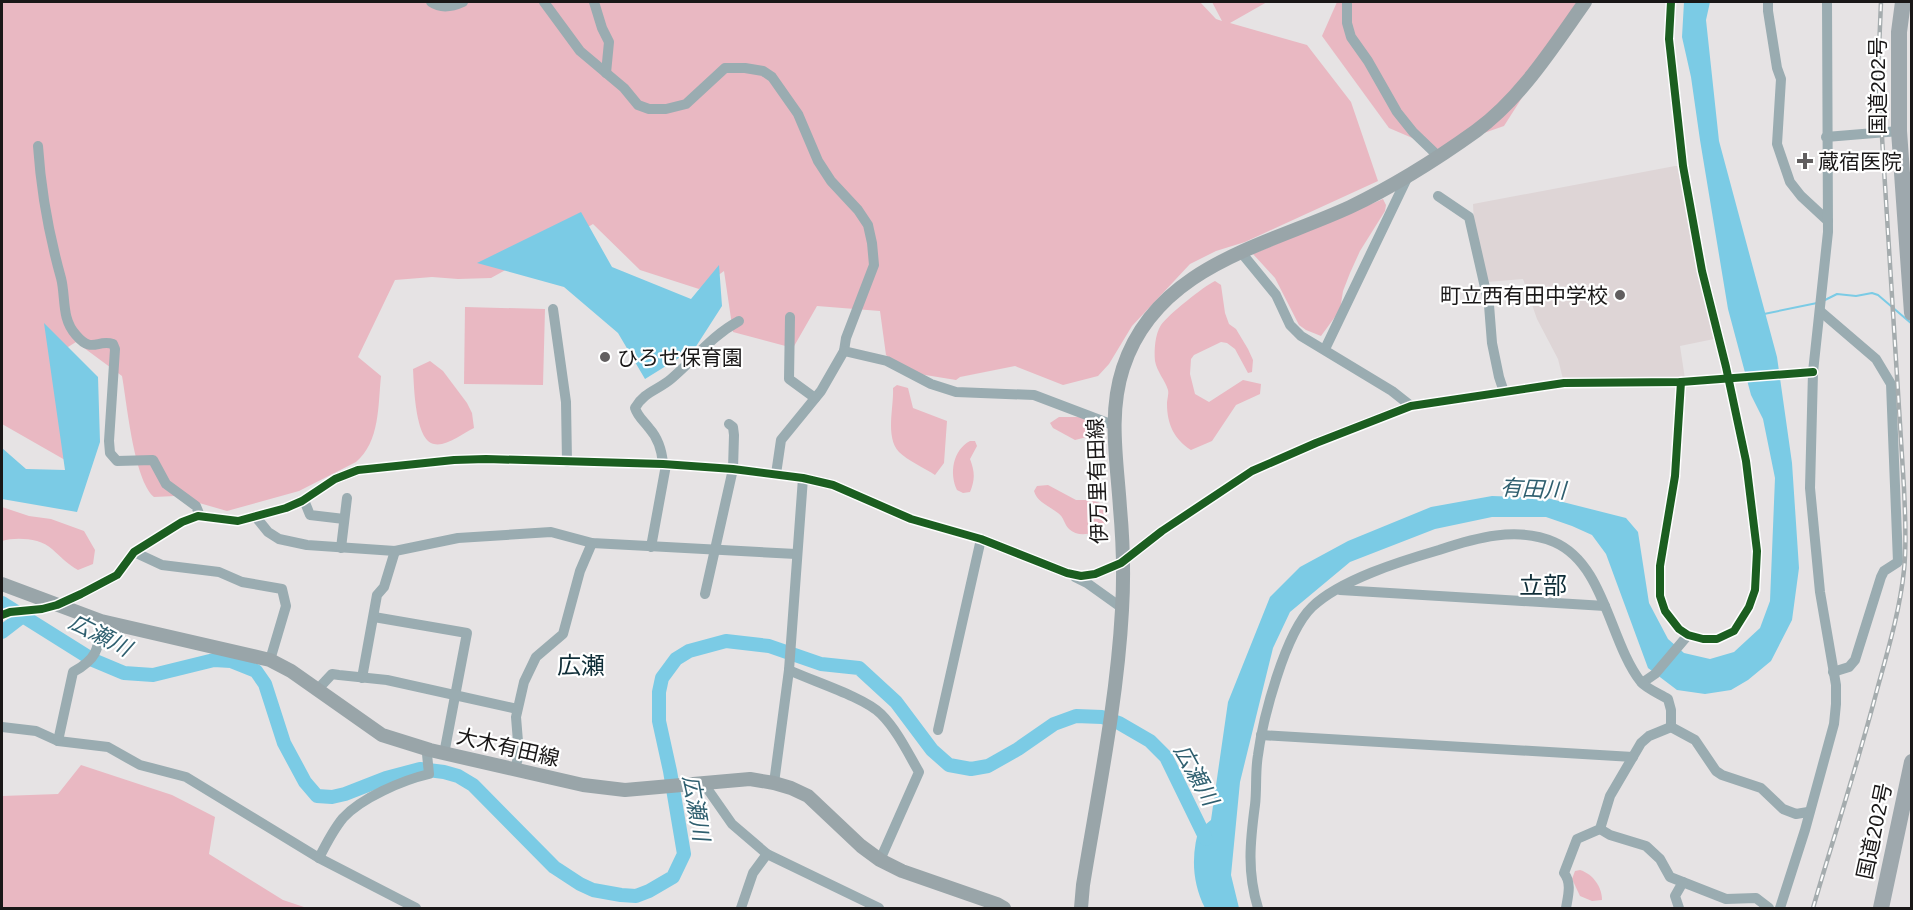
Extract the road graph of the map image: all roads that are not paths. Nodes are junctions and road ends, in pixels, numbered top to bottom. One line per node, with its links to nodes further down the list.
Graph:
1 (431, 2): 2 (street)
2 (463, 2)
3 (544, 2): 11 (street)
4 (594, 2): 11 (street)
5 (1347, 2): 15 (street)
6 (1585, 2): 15 (main road, 伊万里有田線)
7 (1671, 2): 28 (street)
8 (1768, 2): 18 (street)
9 (1827, 2): 13 (street)
10 (1903, 2): 12 (highway, 国道202号)
11 (606, 73): 26 (street)
12 (1899, 131): 13 (street); 22 (highway, 国道202号)
13 (1826, 137): 18 (street)
14 (38, 146): 42 (street)
15 (1438, 156): 16 (main road, 伊万里有田線)
16 (1409, 175): 19 (main road, 伊万里有田線); 25 (street)
17 (1438, 196): 30 (street)
18 (1828, 220): 21 (street)
19 (1240, 251): 25 (street); 34 (main road, 伊万里有田線)
20 (553, 309): 35 (street)
21 (1820, 311): 27 (street); 67 (street)
22 (1911, 313)
23 (790, 317): 31 (street)
24 (739, 321): 36 (street)
25 (1325, 349): 32 (street)
26 (844, 351): 31 (street); 34 (street)
27 (1814, 372): 28 (street); 67 (street)
28 (1729, 379): 29 (street); 64 (street)
29 (1681, 382): 30 (street); 64 (street)
30 (1504, 392): 32 (street)
31 (815, 398): 38 (street)
32 (1411, 406): 53 (street)
33 (729, 424): 37 (street)
34 (1113, 425): 53 (main road, 伊万里有田線)
35 (567, 462): 36 (street); 41 (street)
36 (665, 464): 37 (street); 47 (street)
37 (734, 469): 38 (street); 49 (street)
38 (776, 474): 39 (street)
39 (803, 478): 45 (street); 52 (street)
40 (347, 498): 44 (street)
41 (304, 500): 43 (street); 44 (street)
42 (200, 516): 43 (street); 51 (street)
43 (255, 516): 48 (street)
44 (344, 519): 48 (street)
45 (981, 538): 54 (street); 75 (street)
46 (591, 543): 47 (street); 50 (street); 72 (street)
47 (651, 547): 49 (street)
48 (341, 548): 50 (street)
49 (714, 550): 52 (street); 57 (street)
50 (395, 551): 62 (street)
51 (134, 552): 58 (street); 65 (street)
52 (796, 554): 66 (street)
53 (1121, 563): 54 (street); 60 (main road, 伊万里有田線)
54 (1067, 573): 60 (street)
55 (2, 584): 58 (main road, 大木有田線)
56 (1336, 589): 59 (street); 59 (street); 76 (street)
57 (705, 594)
58 (57, 605): 61 (street); 63 (main road, 大木有田線)
59 (1605, 606): 69 (street)
60 (1122, 608): 95 (main road, 伊万里有田線)
61 (2, 615)
62 (374, 617): 68 (street); 71 (street)
63 (101, 621): 65 (main road, 大木有田線); 77 (street)
64 (1688, 635): 69 (street)
65 (270, 660): 70 (main road, 大木有田線)
66 (789, 670): 83 (street); 89 (street)
67 (1833, 672): 85 (street)
68 (362, 678): 70 (street); 71 (street)
69 (1642, 683): 74 (street)
70 (318, 689): 78 (main road, 大木有田線)
71 (455, 694): 72 (street); 79 (street)
72 (517, 709): 82 (street)
73 (2, 727): 77 (street)
74 (1671, 727): 80 (street); 85 (street)
75 (938, 730)
76 (1261, 735): 80 (street); 96 (street)
77 (58, 741): 88 (street)
78 (428, 752): 79 (main road, 大木有田線); 88 (street)
79 (444, 753): 82 (main road, 大木有田線)
80 (1633, 757): 86 (street)
81 (1911, 762): 101 (highway, 国道202号)
82 (515, 769): 84 (main road, 大木有田線)
83 (774, 783): 84 (main road, 大木有田線); 89 (main road, 大木有田線)
84 (704, 784): 87 (street)
85 (1808, 812): 100 (street)
86 (1600, 829): 90 (street); 97 (street)
87 (767, 854): 92 (street); 93 (street)
88 (319, 858): 91 (street)
89 (880, 860): 94 (main road, 大木有田線)
90 (1683, 882): 98 (street); 99 (street)
91 (416, 909)
92 (741, 909)
93 (879, 909)
94 (1004, 909)
95 (1081, 909)
96 (1258, 909)
97 (1566, 909)
98 (1679, 909)
99 (1769, 909)
100 (1780, 909)
101 (1881, 909)

